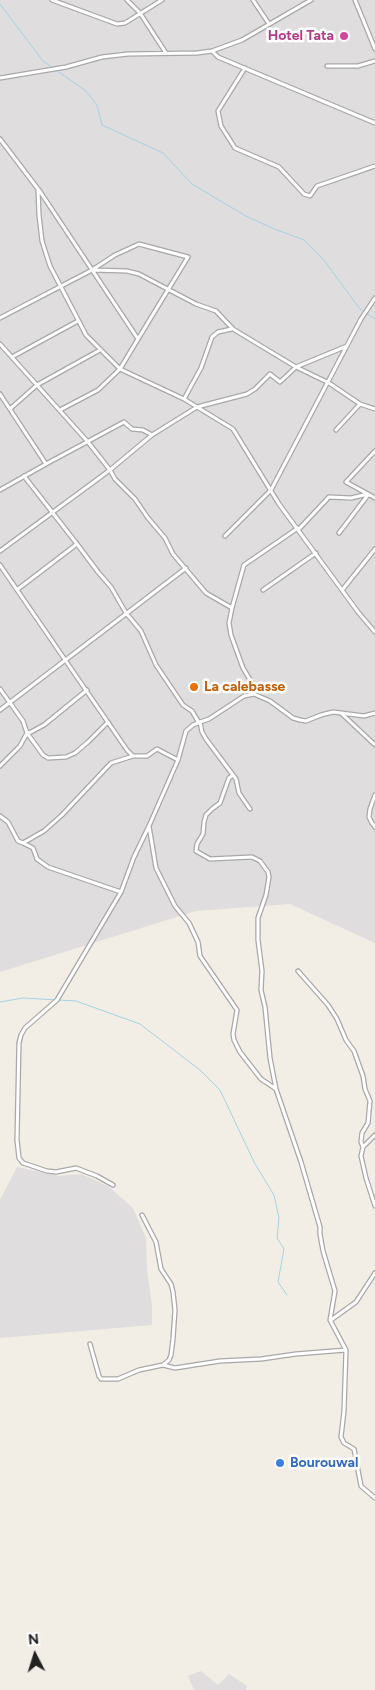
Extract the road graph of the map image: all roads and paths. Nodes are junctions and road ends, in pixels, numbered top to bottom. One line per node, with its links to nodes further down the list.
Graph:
1 (52, 0): 7 (street)
2 (127, 0): 7 (street)
3 (162, 0): 7 (street)
4 (253, 0): 8 (street)
5 (311, 0): 8 (street)
6 (355, 0): 9 (street)
7 (140, 13): 11 (street)
8 (269, 24): 10 (street)
9 (375, 50)
10 (212, 51): 11 (street); 14 (street)
11 (167, 53): 15 (street)
12 (375, 61): 13 (street)
13 (328, 66)
14 (245, 68): 16 (street); 18 (street)
15 (0, 78)
16 (375, 123)
17 (0, 139): 19 (street)
18 (375, 166)
19 (38, 189): 20 (street); 21 (street)
20 (92, 270): 21 (street); 22 (street); 22 (street); 27 (street)
21 (59, 286): 24 (street); 25 (street)
22 (169, 289): 26 (street); 27 (street)
23 (375, 298): 29 (street)
24 (0, 318)
25 (78, 321): 30 (street); 31 (street)
26 (232, 329): 32 (street); 37 (street)
27 (138, 339): 33 (street)
28 (0, 344): 31 (street)
29 (348, 346): 32 (street); 34 (street)
30 (100, 350): 33 (street); 35 (street)
31 (12, 358): 35 (street)
32 (296, 367): 34 (street); 39 (street)
33 (120, 370): 37 (street); 42 (street)
34 (329, 383): 38 (street); 51 (street)
35 (37, 385): 40 (street); 42 (street)
36 (0, 394): 40 (street)
37 (184, 399): 39 (street)
38 (360, 404): 41 (street); 43 (street)
39 (198, 407): 44 (street); 51 (street)
40 (10, 409): 47 (street)
41 (375, 409)
42 (60, 410): 45 (street)
43 (336, 430)
44 (152, 435): 45 (street); 48 (street)
45 (88, 442): 47 (street); 48 (street)
46 (375, 452): 52 (street)
47 (46, 464): 49 (street)
48 (110, 470): 54 (street); 63 (street)
49 (24, 476): 50 (street); 54 (street)
50 (0, 490)
51 (271, 490): 55 (street); 57 (street)
52 (368, 494): 53 (street); 55 (street); 56 (street)
53 (375, 498)
54 (53, 513): 58 (street); 60 (street)
55 (298, 528): 61 (street); 67 (street)
56 (339, 533)
57 (225, 536)
58 (77, 544): 64 (street); 68 (street)
59 (375, 549): 65 (street)
60 (0, 551)
61 (316, 553): 65 (street); 66 (street)
62 (0, 565): 64 (street)
63 (186, 568): 67 (street); 68 (street)
64 (18, 589): 70 (street)
65 (343, 589): 69 (street)
66 (263, 590)
67 (232, 608): 73 (street)
68 (126, 613): 70 (street); 79 (street)
69 (374, 630)
70 (66, 659): 72 (street); 74 (street)
71 (0, 689): 74 (street)
72 (87, 690): 78 (street); 80 (street)
73 (254, 694): 76 (street); 79 (street)
74 (9, 702): 75 (street); 80 (street)
75 (0, 710)
76 (340, 712): 77 (street); 81 (street)
77 (375, 713)
78 (108, 722): 80 (street); 82 (street)
79 (199, 722): 83 (street); 85 (street)
80 (27, 732): 84 (street)
81 (375, 745)
82 (133, 756): 83 (street); 91 (street)
83 (178, 760): 89 (street)
84 (0, 766)
85 (233, 775): 87 (street); 94 (street)
86 (375, 795): 90 (street)
87 (250, 809)
88 (1, 818): 91 (street)
89 (149, 826): 92 (street); 94 (street)
90 (375, 827)
91 (23, 843): 92 (street)
92 (121, 892): 97 (street)
93 (298, 972): 96 (street)
94 (276, 1089): 101 (street)
95 (375, 1135): 96 (street)
96 (364, 1147): 98 (street)
97 (113, 1185)
98 (375, 1206)
99 (142, 1215): 104 (street)
100 (375, 1273): 101 (street)
101 (330, 1320): 103 (street)
102 (90, 1344): 104 (street)
103 (346, 1350): 104 (street); 105 (street)
104 (163, 1365)
105 (375, 1498)

